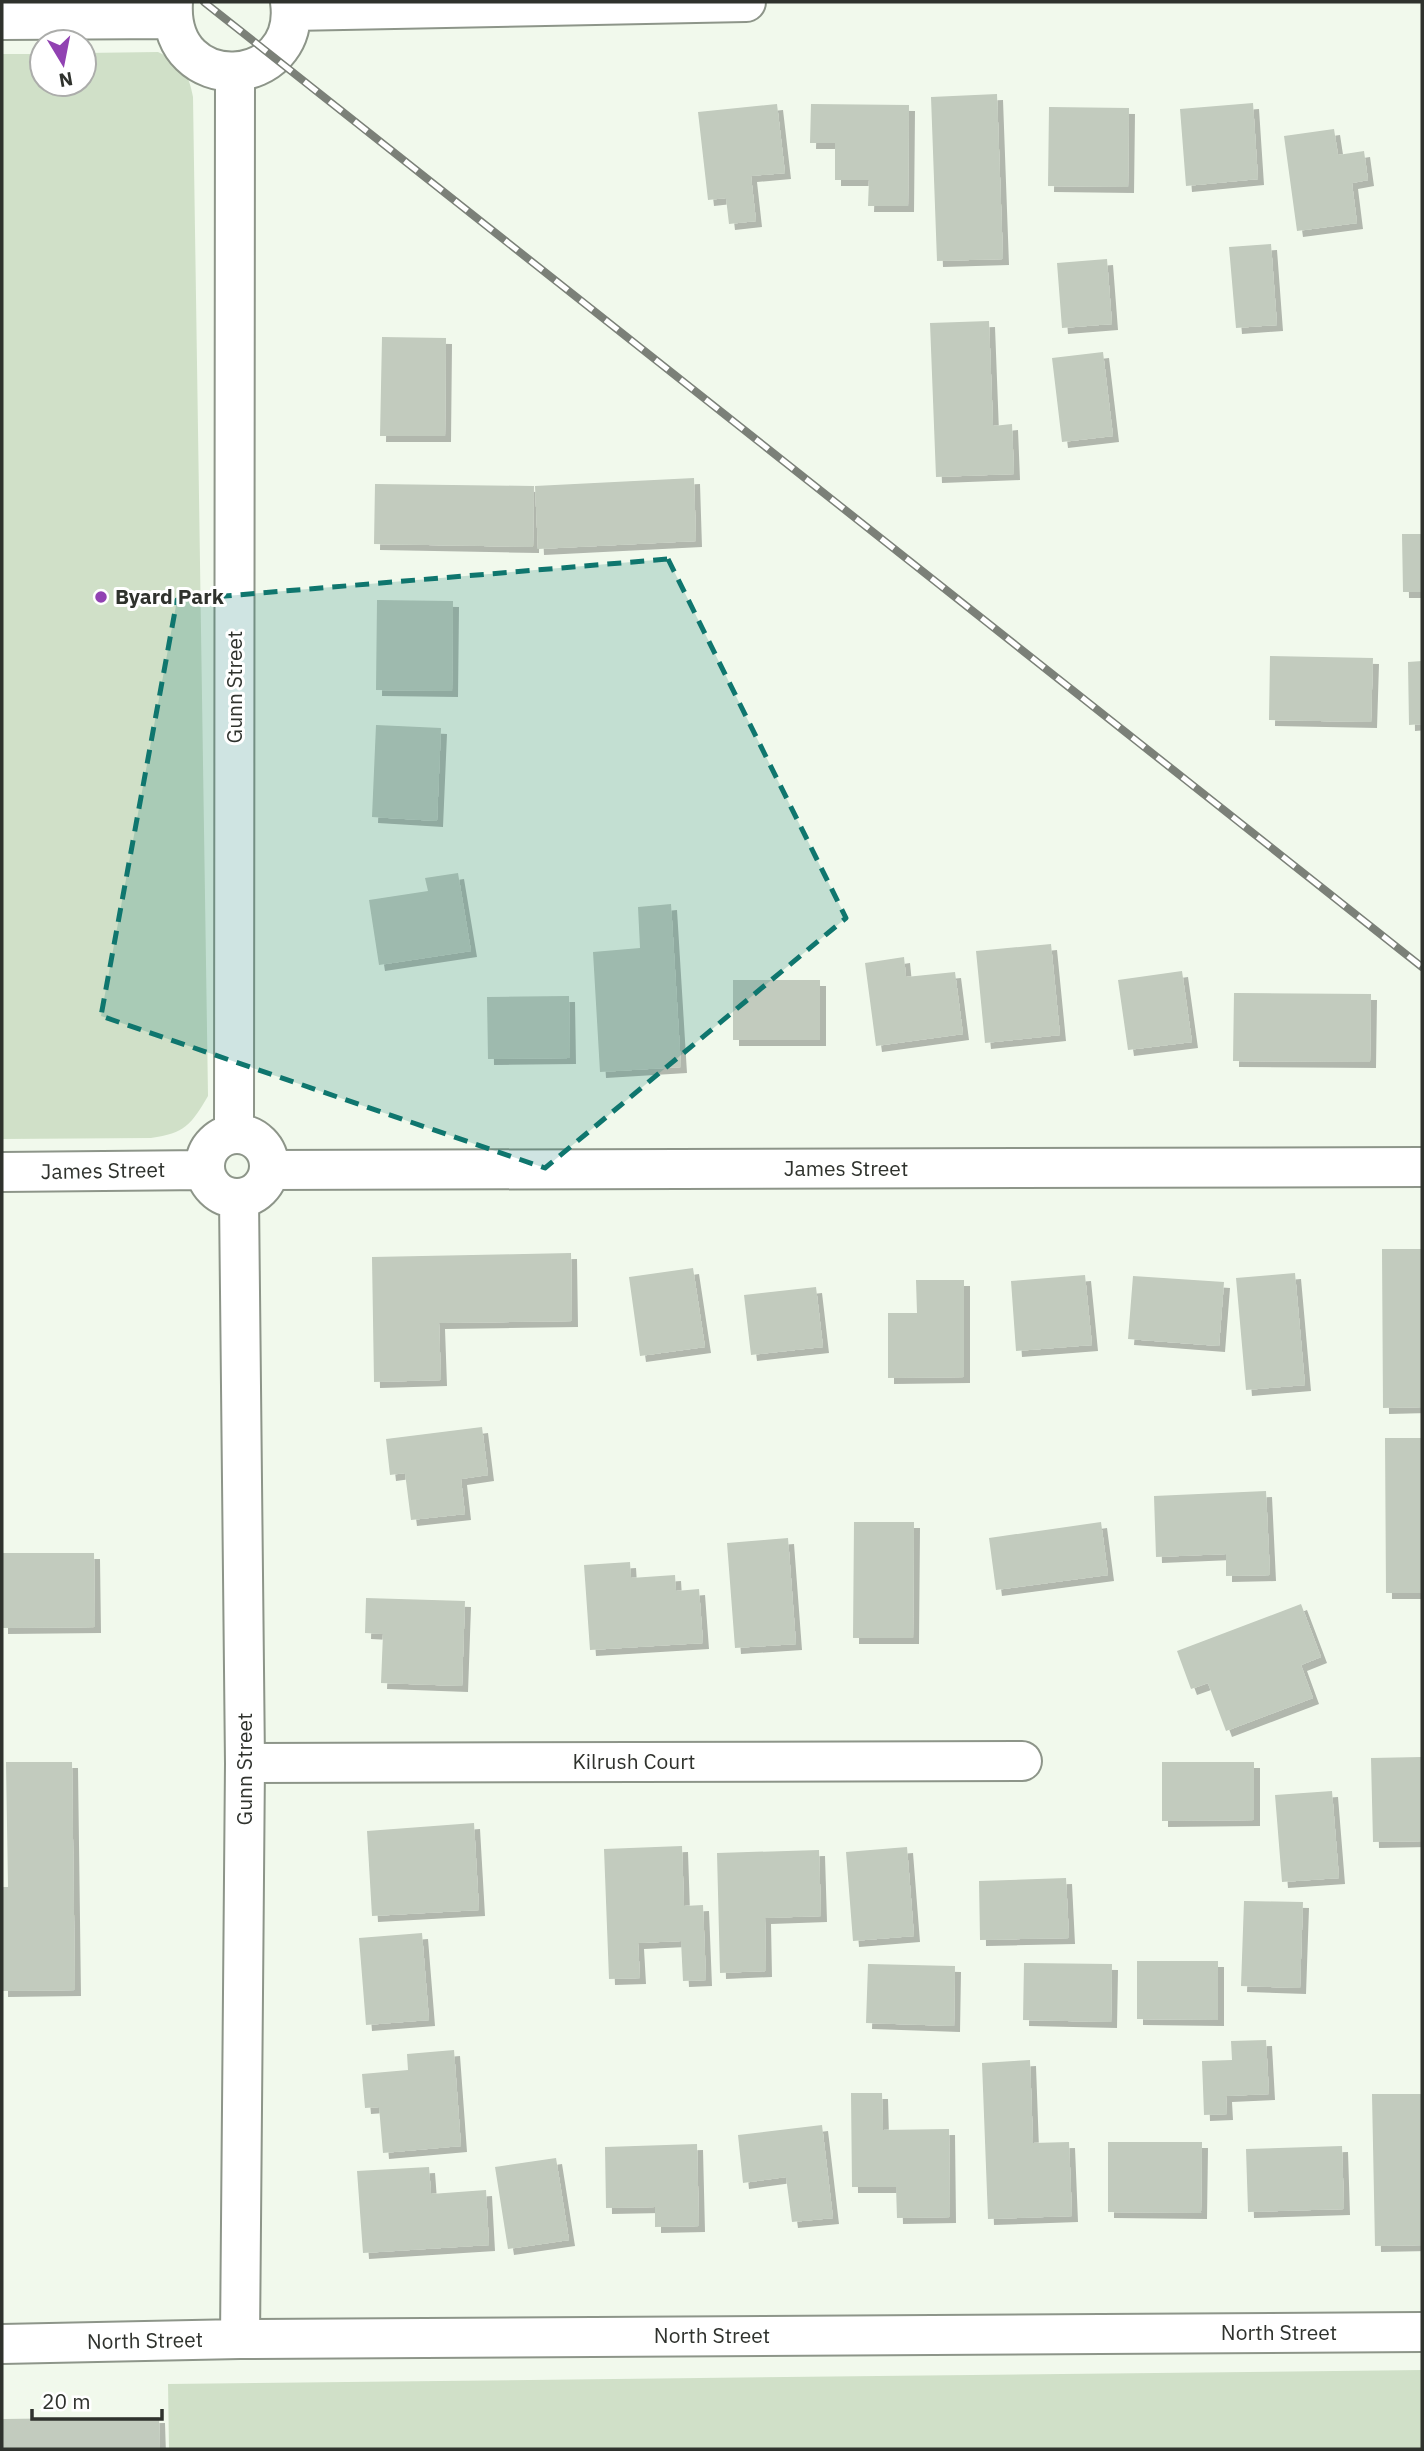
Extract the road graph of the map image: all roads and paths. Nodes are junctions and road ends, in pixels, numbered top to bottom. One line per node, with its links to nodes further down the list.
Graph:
1 (746, 2): 2 (street)
2 (291, 6): 5 (street)
3 (173, 11): 4 (street); 5 (street)
4 (2, 20)
5 (235, 72): 6 (street, Gunn Street)
6 (234, 1133): 8 (street); 9 (street)
7 (1422, 1167): 9 (street, James Street)
8 (205, 1170): 10 (street, James Street); 11 (street)
9 (269, 1170): 11 (street)
10 (2, 1172)
11 (239, 1198): 13 (street, Gunn Street)
12 (1022, 1761): 13 (street, Kilrush Court)
13 (245, 1762): 15 (street, Gunn Street)
14 (1422, 2333): 15 (street, North Street)
15 (240, 2339): 16 (street, North Street)
16 (2, 2344)

